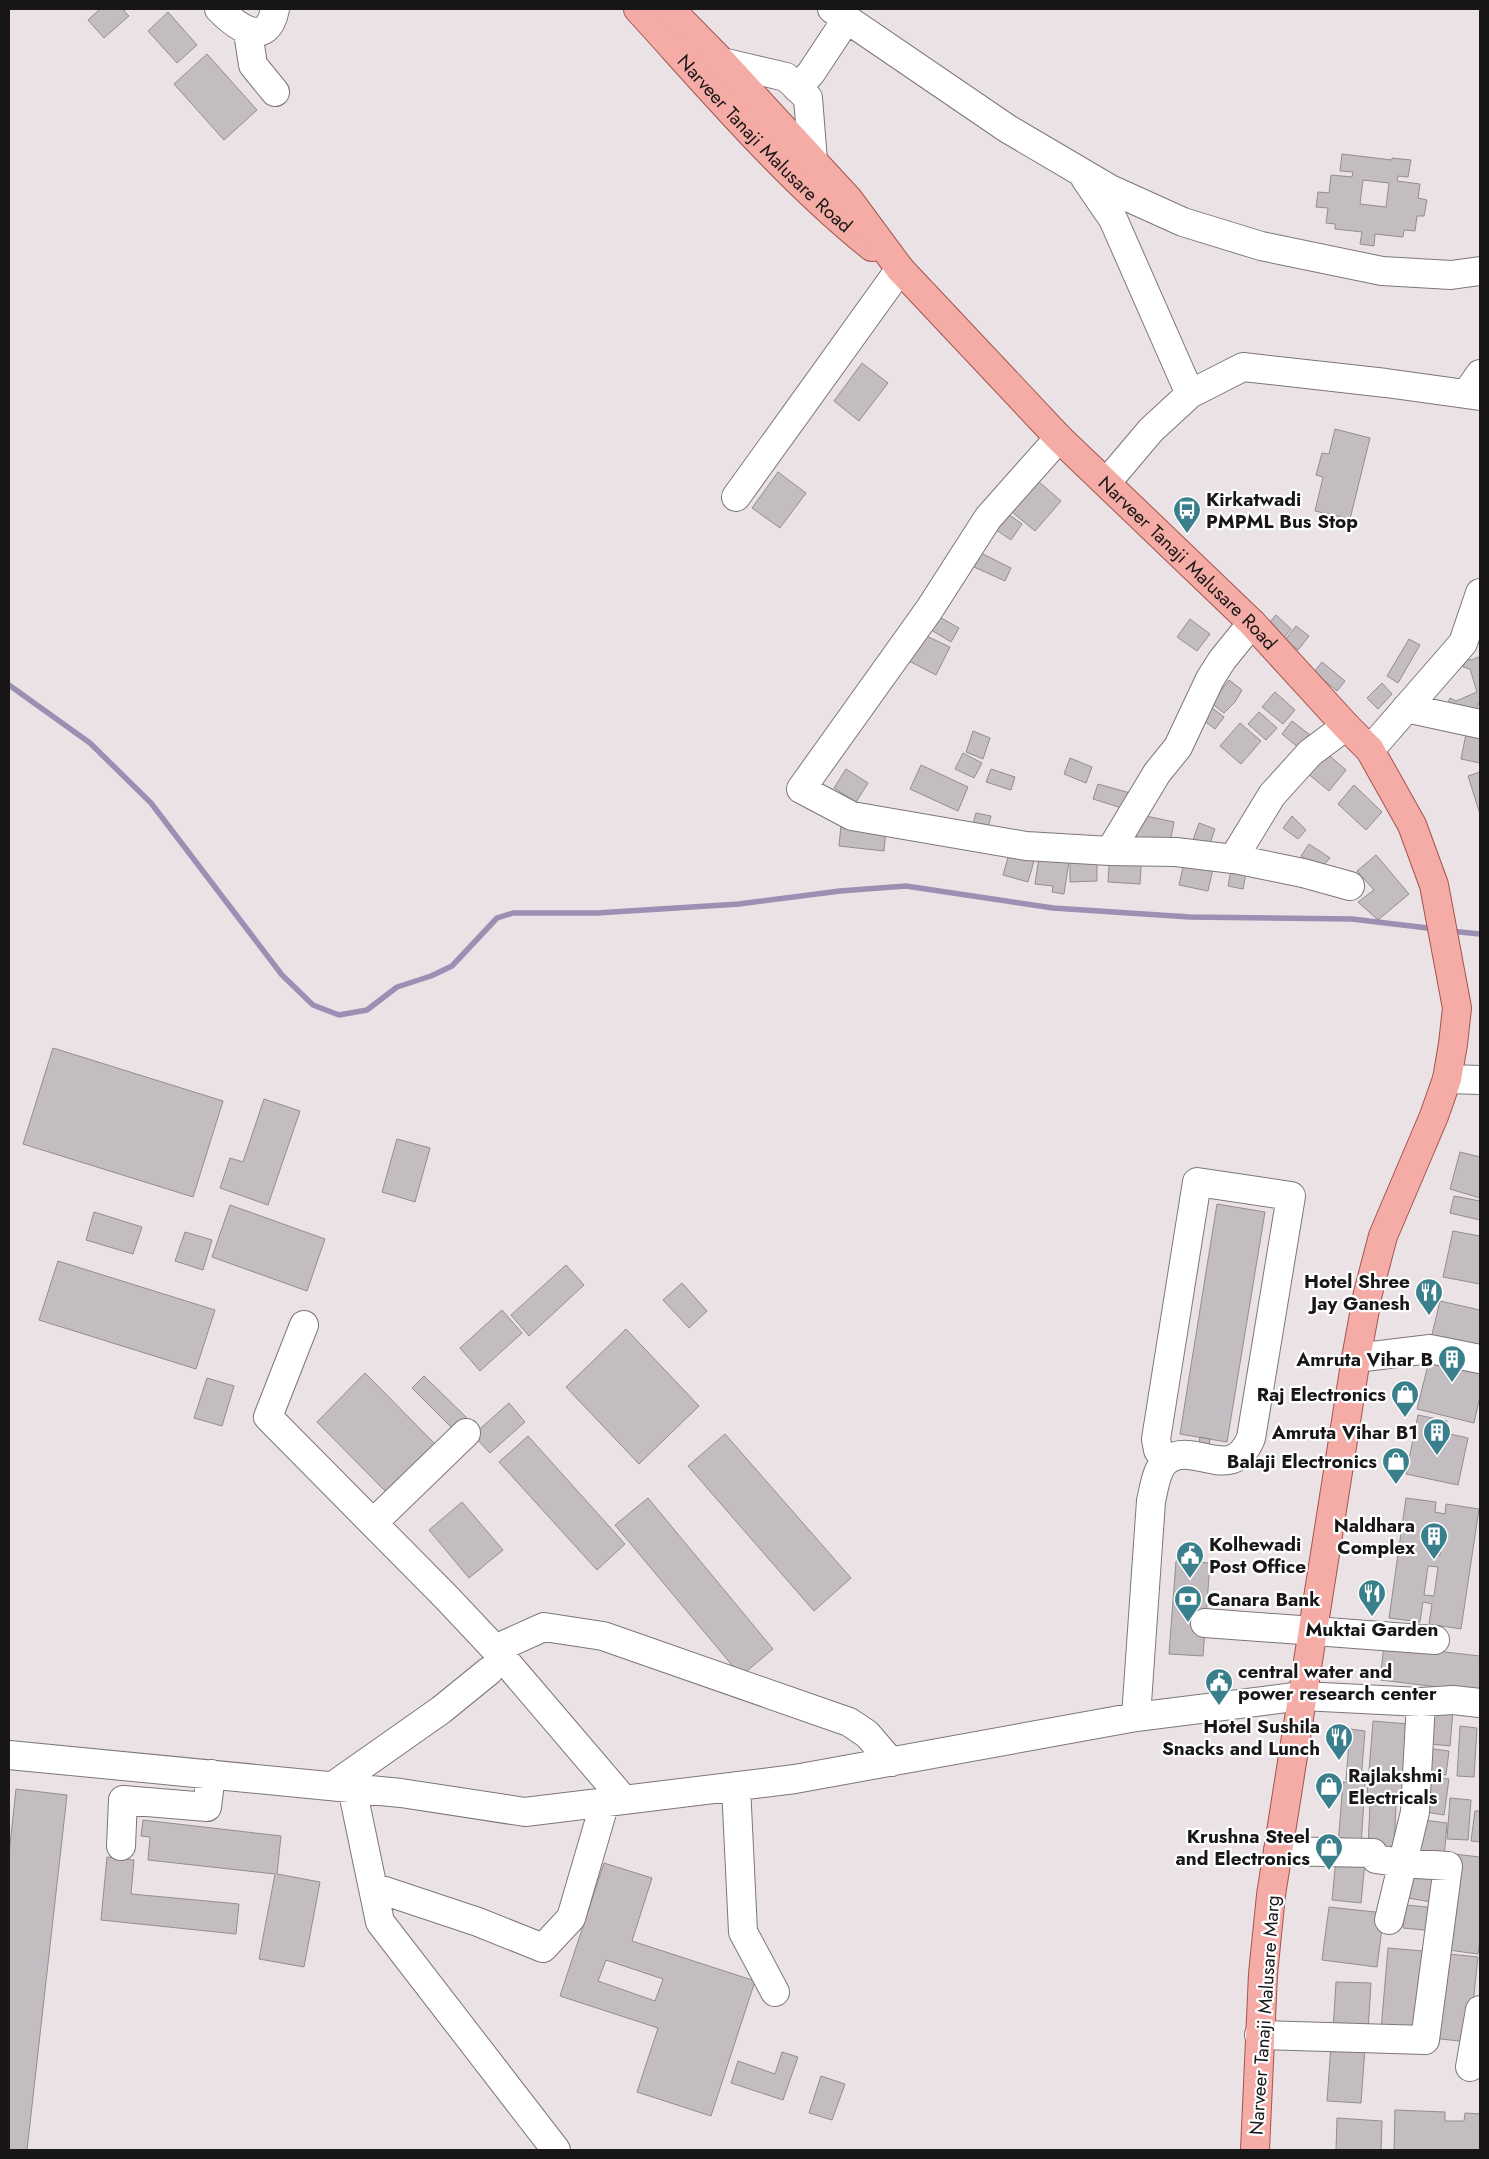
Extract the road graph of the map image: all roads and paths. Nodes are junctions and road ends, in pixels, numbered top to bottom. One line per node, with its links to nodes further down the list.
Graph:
1 (219, 9): 6 (street)
2 (275, 9): 6 (street)
3 (638, 9): 14 (main road, Narveer Tanaji Malusare Road)
4 (670, 9): 7 (main road, Narveer Tanaji Malusare Road)
5 (838, 14): 8 (street); 11 (street)
6 (248, 32): 9 (street)
7 (722, 62): 8 (street); 10 (main road, Narveer Tanaji Malusare Road)
8 (797, 88): 10 (street)
9 (275, 92)
10 (814, 161): 14 (main road, Narveer Tanaji Malusare Road)
11 (1082, 173): 12 (street); 13 (street)
12 (1137, 201): 13 (street); 15 (street)
13 (1113, 219): 17 (street)
14 (900, 269): 18 (main road, Narveer Tanaji Malusare Road); 20 (street)
15 (1480, 271)
16 (1476, 388): 17 (street)
17 (1190, 394): 19 (street)
18 (1059, 438): 19 (main road, Narveer Tanaji Malusare Road); 28 (street)
19 (1106, 482): 22 (main road, Narveer Tanaji Malusare Road)
20 (736, 497)
21 (1480, 593): 23 (street)
22 (1252, 624): 26 (main road, Narveer Tanaji Malusare Road); 28 (street)
23 (1472, 644): 24 (street)
24 (1406, 708): 25 (street); 27 (street)
25 (1480, 724)
26 (1346, 726): 27 (main road, Narveer Tanaji Malusare Road); 29 (street)
27 (1370, 750): 30 (main road, Narveer Tanaji Malusare Road)
28 (1110, 851): 29 (street)
29 (1230, 858): 31 (street)
30 (1434, 885): 32 (main road, Narveer Tanaji Malusare Marg)
31 (1350, 886)
32 (1447, 1079): 33 (street); 35 (main road, Narveer Tanaji Malusare Marg)
33 (1480, 1080)
34 (304, 1325): 39 (street)
35 (1356, 1358): 36 (street); 41 (main road, Narveer Tanaji Malusare Marg)
36 (1480, 1359)
37 (466, 1433): 39 (street)
38 (1166, 1461): 38 (street); 47 (street)
39 (373, 1523): 43 (street)
40 (1206, 1623): 41 (street)
41 (1312, 1632): 42 (street); 44 (main road, Narveer Tanaji Malusare Marg)
42 (1435, 1640)
43 (492, 1660): 49 (street); 52 (street); 53 (street)
44 (1302, 1696): 45 (street); 47 (street); 55 (main road, Narveer Tanaji Malusare Marg)
45 (1421, 1702): 46 (street); 56 (street)
46 (1480, 1703)
47 (1136, 1717): 49 (street)
48 (9, 1755): 50 (street)
49 (891, 1762): 51 (street)
50 (211, 1774): 52 (street); 54 (street)
51 (736, 1786): 53 (street); 59 (street)
52 (343, 1787): 53 (street); 57 (street)
53 (615, 1801): 57 (street)
54 (121, 1846)
55 (1278, 1851): 56 (street); 61 (main road, Narveer Tanaji Malusare Marg)
56 (1402, 1863): 58 (street); 61 (street)
57 (373, 1887): 63 (street)
58 (1389, 1920)
59 (775, 1992)
60 (1480, 2010): 62 (street)
61 (1259, 2035): 64 (main road, Narveer Tanaji Malusare Marg)
62 (1470, 2067)
63 (556, 2150)
64 (1255, 2150)

